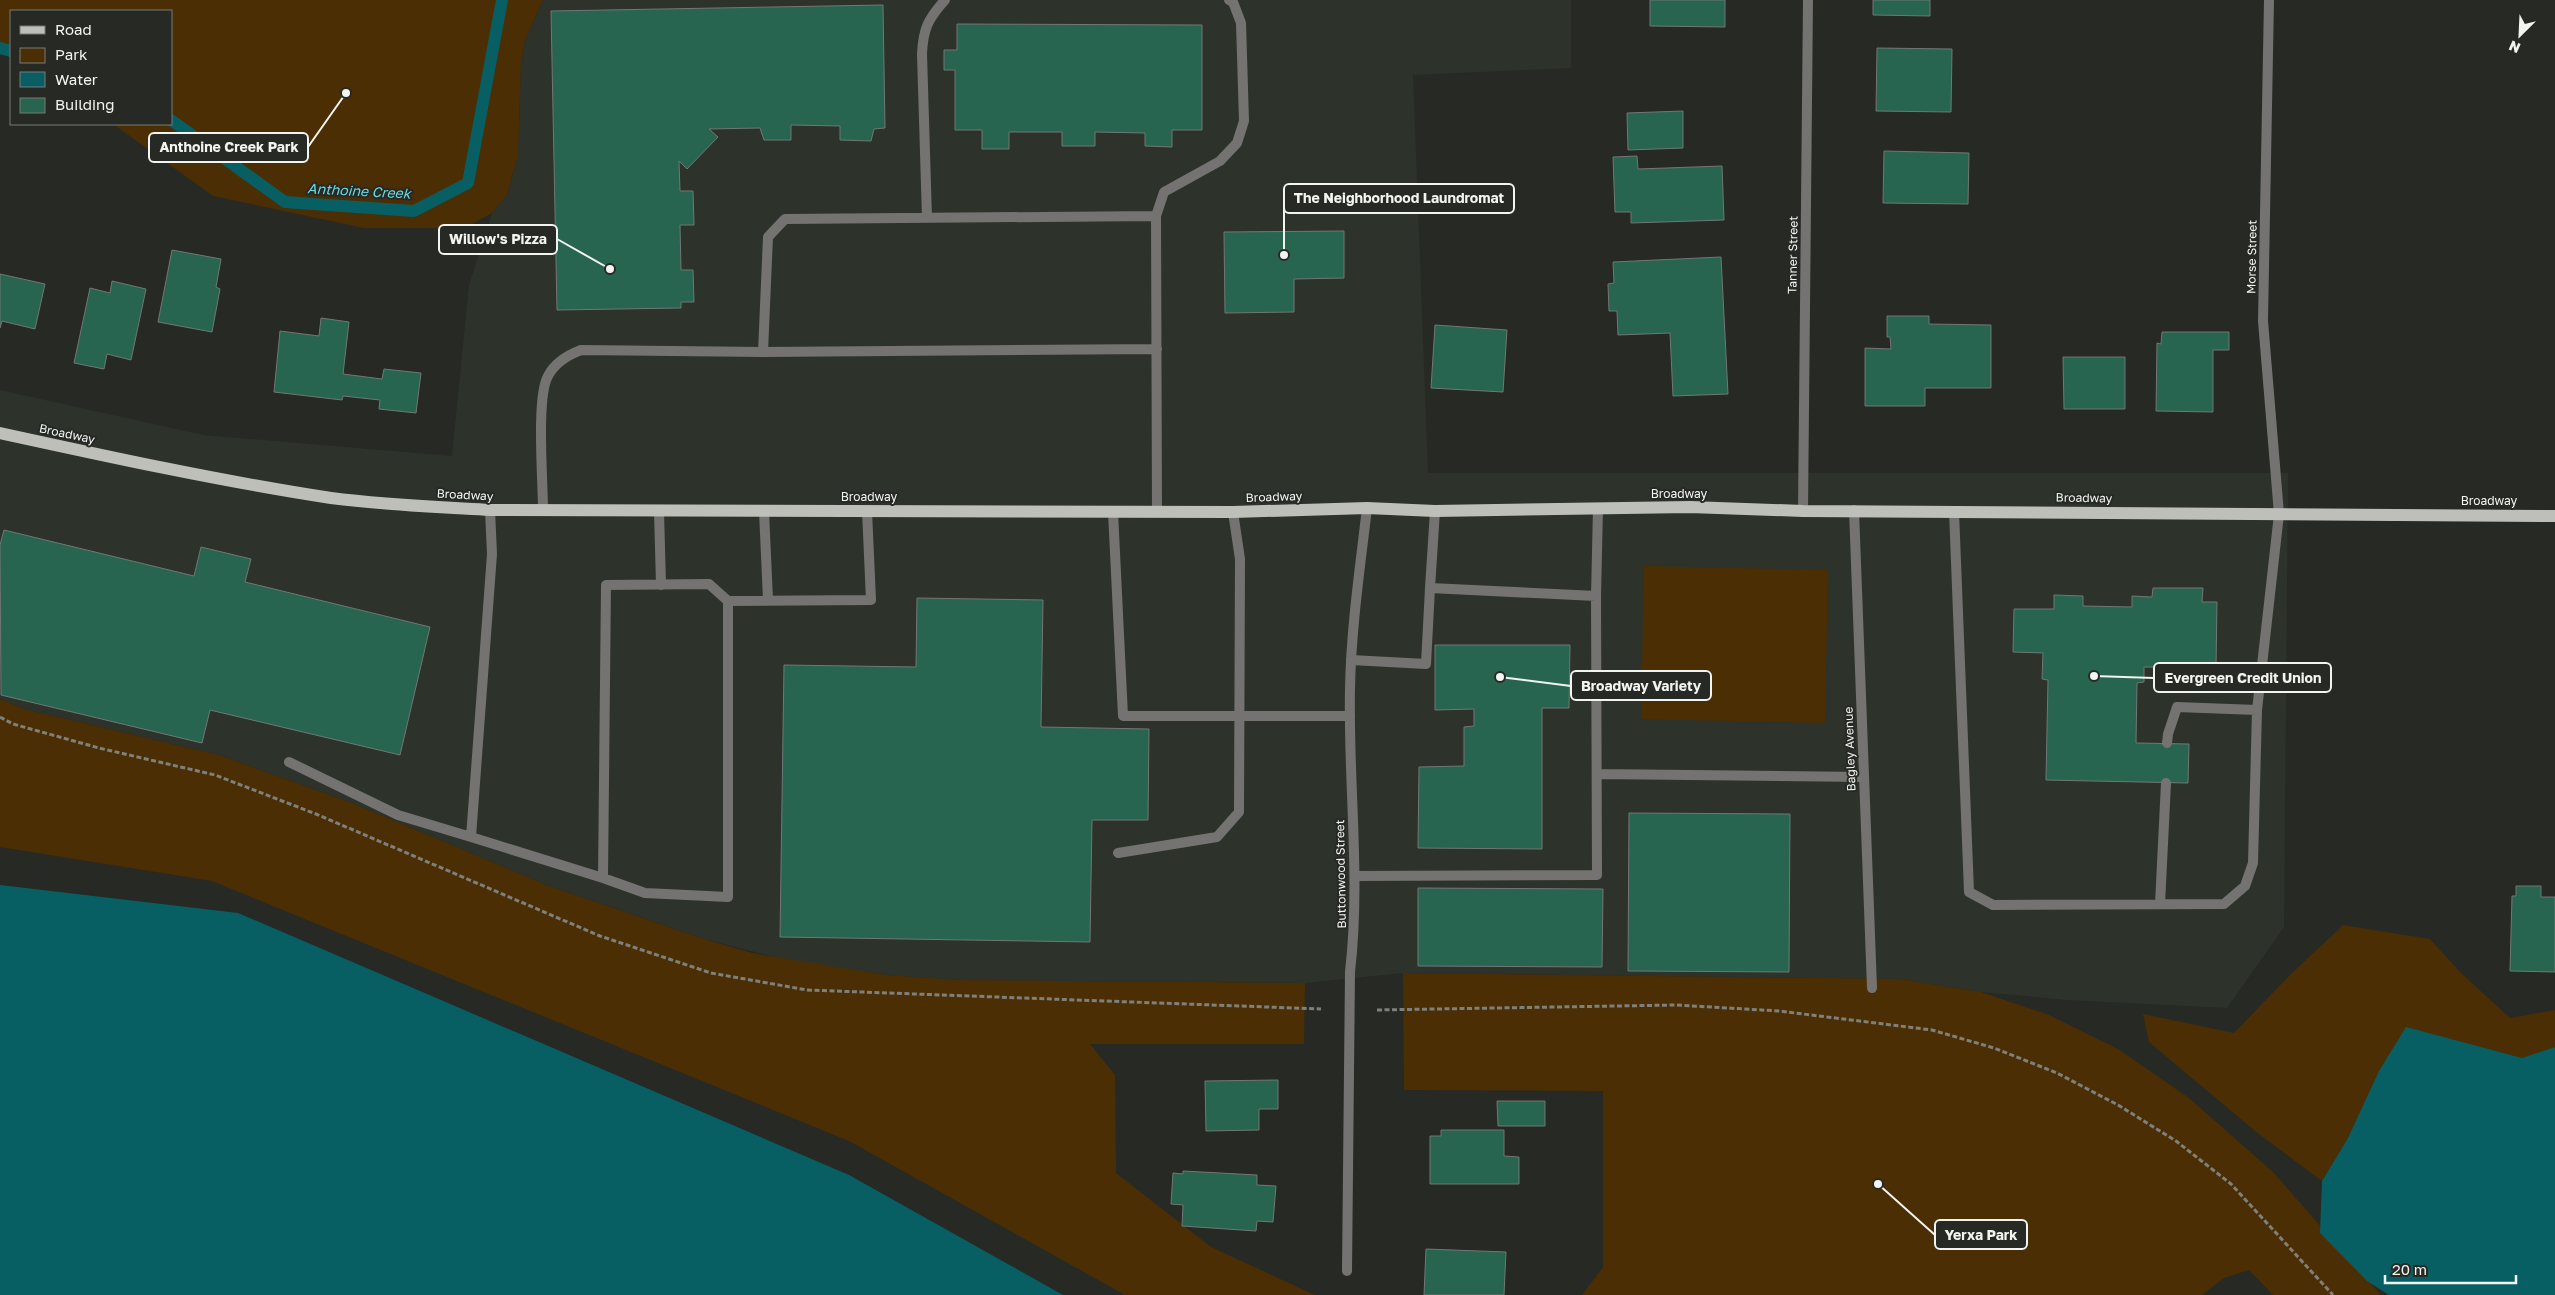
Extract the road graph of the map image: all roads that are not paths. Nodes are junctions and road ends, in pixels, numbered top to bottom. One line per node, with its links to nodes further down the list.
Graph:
1 (945, 0): 6 (street)
2 (1808, 0): 20 (street, Tanner Street)
3 (2269, 0): 24 (street, Morse Street)
4 (1233, 1): 5 (street)
5 (1156, 216): 6 (street); 7 (street)
6 (927, 218): 8 (street)
7 (1157, 350): 8 (street); 22 (street)
8 (763, 352): 13 (street)
9 (0, 433): 12 (main road, Broadway)
10 (1367, 508): 19 (main road, Broadway); 23 (main road, Broadway); 31 (street, Buttonwood Street)
11 (1598, 508): 19 (main road, Broadway); 20 (main road, Broadway); 28 (street)
12 (490, 510): 13 (main road, Broadway); 40 (street)
13 (543, 510): 14 (main road, Broadway)
14 (659, 510): 17 (main road, Broadway); 26 (street)
15 (1854, 510): 16 (main road, Broadway); 20 (main road, Broadway); 38 (street, Bagley Avenue)
16 (1954, 510): 24 (main road, Broadway); 44 (street, Morse Street)
17 (764, 511): 18 (main road, Broadway); 29 (street)
18 (867, 511): 21 (main road, Broadway); 29 (street)
19 (1435, 511): 27 (street)
20 (1803, 511)
21 (1113, 512): 22 (main road, Broadway); 33 (street)
22 (1157, 512): 23 (main road, Broadway)
23 (1233, 512): 33 (street)
24 (2279, 514): 25 (main road, Broadway); 32 (street, Morse Street)
25 (2555, 516)
26 (662, 585): 30 (street); 43 (street)
27 (1430, 588): 28 (street); 31 (street)
28 (1596, 596): 37 (street)
29 (768, 600): 30 (street)
30 (728, 601): 43 (street)
31 (1352, 660): 34 (street, Buttonwood Street)
32 (2257, 710): 35 (street); 44 (street, Morse Street)
33 (1239, 716): 34 (street); 41 (street)
34 (1350, 716): 42 (street, Buttonwood Street)
35 (2167, 743)
36 (289, 762): 40 (street)
37 (1597, 774): 38 (street); 42 (street)
38 (1863, 777): 45 (street, Bagley Avenue)
39 (2166, 783): 44 (street)
40 (471, 837): 43 (street)
41 (1118, 853)
42 (1356, 876): 46 (street, Buttonwood Street)
43 (603, 878)
44 (2160, 904)
45 (1872, 988)
46 (1347, 1271)

